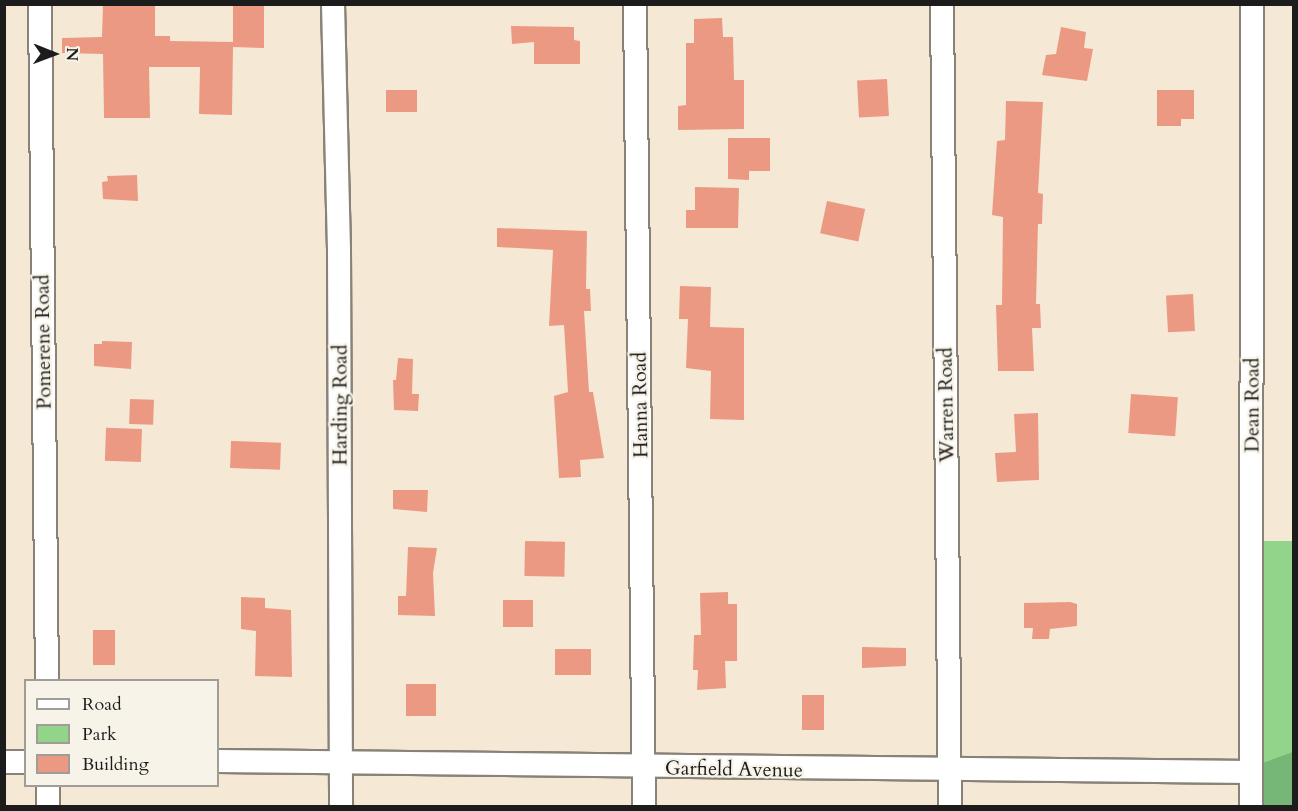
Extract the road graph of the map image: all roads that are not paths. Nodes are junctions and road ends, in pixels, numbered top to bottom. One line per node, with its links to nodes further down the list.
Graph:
1 (40, 4): 6 (street, Pomerene Road)
2 (333, 4): 7 (street, Harding Road)
3 (635, 4): 11 (street, Hanna Road)
4 (942, 4): 12 (street, Warren Road)
5 (1252, 4): 13 (street, Dean Road)
6 (47, 679)
7 (341, 760): 8 (street, Garfield Avenue); 11 (street, Garfield Avenue); 16 (street, Harding Road)
8 (219, 761)
9 (4, 762): 10 (street)
10 (24, 762)
11 (644, 768): 12 (street, Garfield Avenue); 17 (street, Hanna Road)
12 (950, 771): 13 (street, Garfield Avenue); 18 (street, Warren Road)
13 (1251, 772): 19 (street, Dean Road)
14 (48, 787): 15 (street)
15 (48, 807)
16 (341, 807)
17 (644, 807)
18 (950, 807)
19 (1251, 807)

